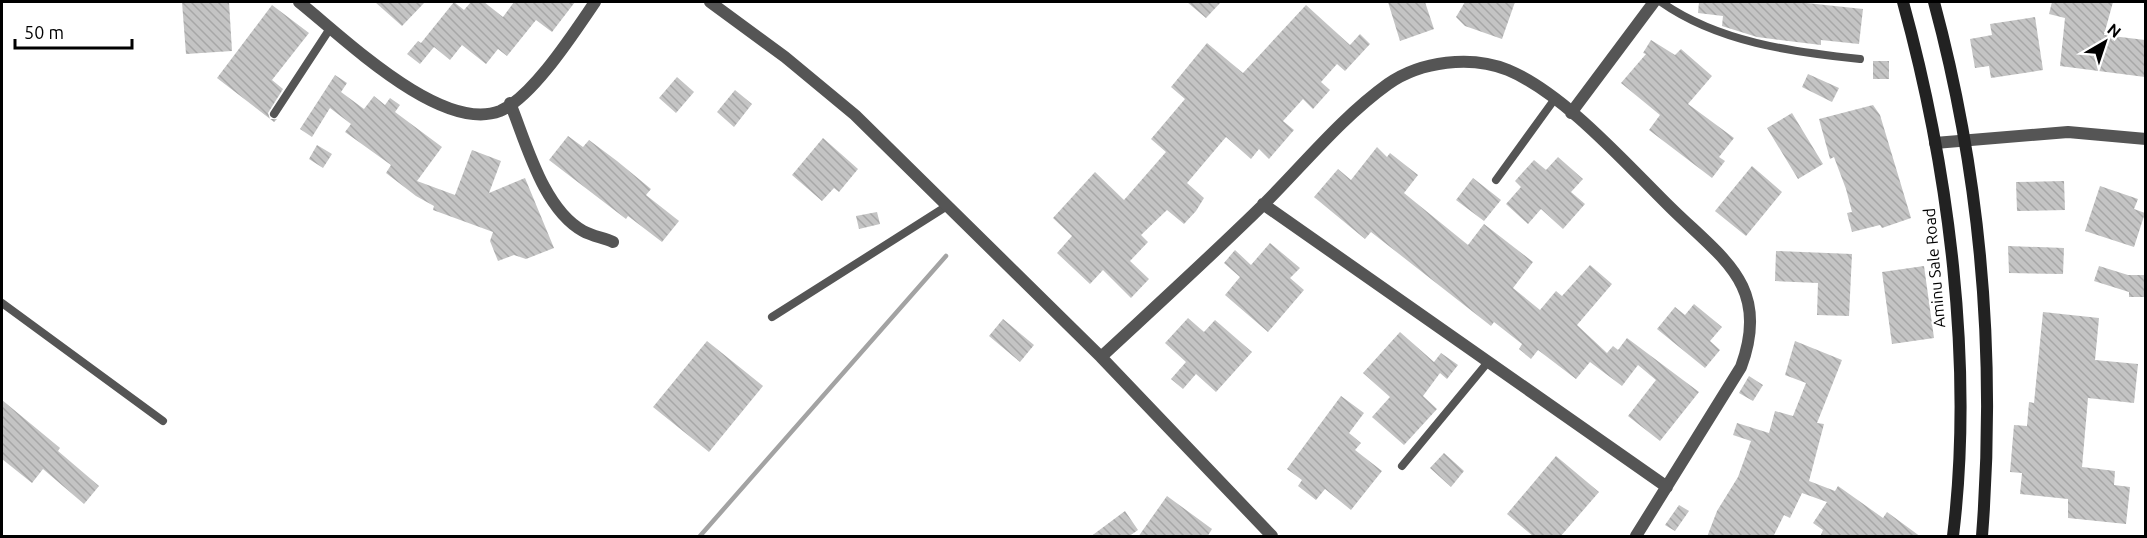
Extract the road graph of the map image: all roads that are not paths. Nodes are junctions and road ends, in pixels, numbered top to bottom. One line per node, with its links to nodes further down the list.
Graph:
1 (299, 2): 8 (street)
2 (595, 2): 11 (street)
3 (710, 2): 19 (street)
4 (1654, 2): 12 (street)
5 (1661, 2): 9 (lane)
6 (1904, 2): 16 (street, Aminu Sale Road)
7 (1934, 2): 15 (street)
8 (331, 27): 11 (street); 13 (lane)
9 (1860, 59)
10 (1554, 100): 12 (street); 17 (lane); 18 (street)
11 (510, 103): 20 (street)
12 (1571, 113): 27 (street)
13 (274, 114)
14 (2145, 139): 15 (street)
15 (1967, 141): 16 (street); 31 (street)
16 (1935, 143): 30 (street, Aminu Sale Road)
17 (1496, 180)
18 (1263, 204): 23 (street); 24 (street)
19 (947, 206): 22 (lane); 23 (street)
20 (613, 242)
21 (2, 303): 25 (lane)
22 (772, 317)
23 (1101, 357): 28 (street)
24 (1488, 362): 26 (lane); 27 (street)
25 (163, 421)
26 (1402, 466)
27 (1667, 487): 29 (street)
28 (1268, 535)
29 (1636, 537)
30 (1953, 537)
31 (1982, 537)

